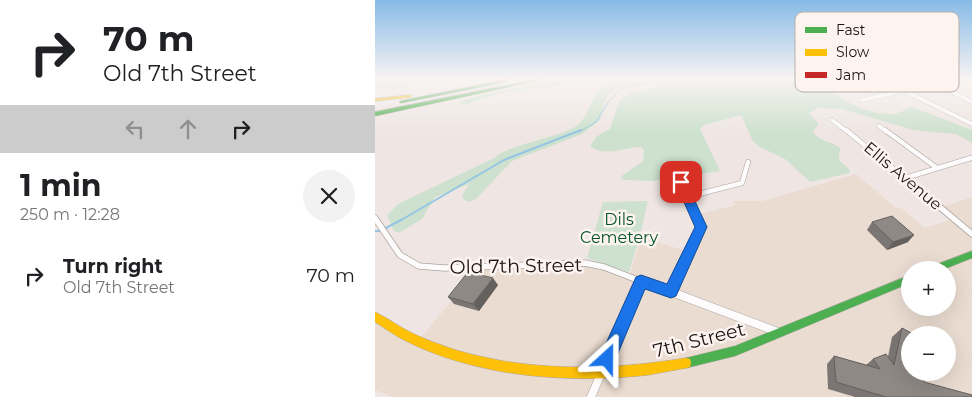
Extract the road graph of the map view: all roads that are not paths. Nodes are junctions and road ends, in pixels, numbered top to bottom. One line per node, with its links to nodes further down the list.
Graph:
1 (397, 97): 7 (main road)
2 (429, 97): 9 (main road)
3 (459, 97): 10 (main road)
4 (463, 97): 11 (main road)
5 (877, 97): 8 (street)
6 (918, 97): 13 (street)
7 (375, 100)
8 (862, 100)
9 (375, 108)
10 (375, 114)
11 (375, 118)
12 (832, 120): 18 (street, Ellis Avenue)
13 (972, 124)
14 (879, 126): 17 (street)
15 (971, 158): 17 (street)
16 (748, 162): 20 (street)
17 (937, 168): 18 (street)
18 (905, 178): 22 (street, Ellis Avenue)
19 (681, 182): 20 (street)
20 (687, 196): 27 (street)
21 (376, 220): 25 (street, Old 7th Street)
22 (972, 234)
23 (972, 254): 24 (main road)
24 (955, 261)
25 (641, 281): 27 (street, Old 7th Street); 30 (street)
26 (901, 284): 29 (main road, 7th Street)
27 (671, 292): 29 (street, Old 7th Street)
28 (375, 317): 30 (main road, 7th Street)
29 (781, 333): 30 (main road, 7th Street)
30 (600, 374): 31 (street)
31 (591, 397)

